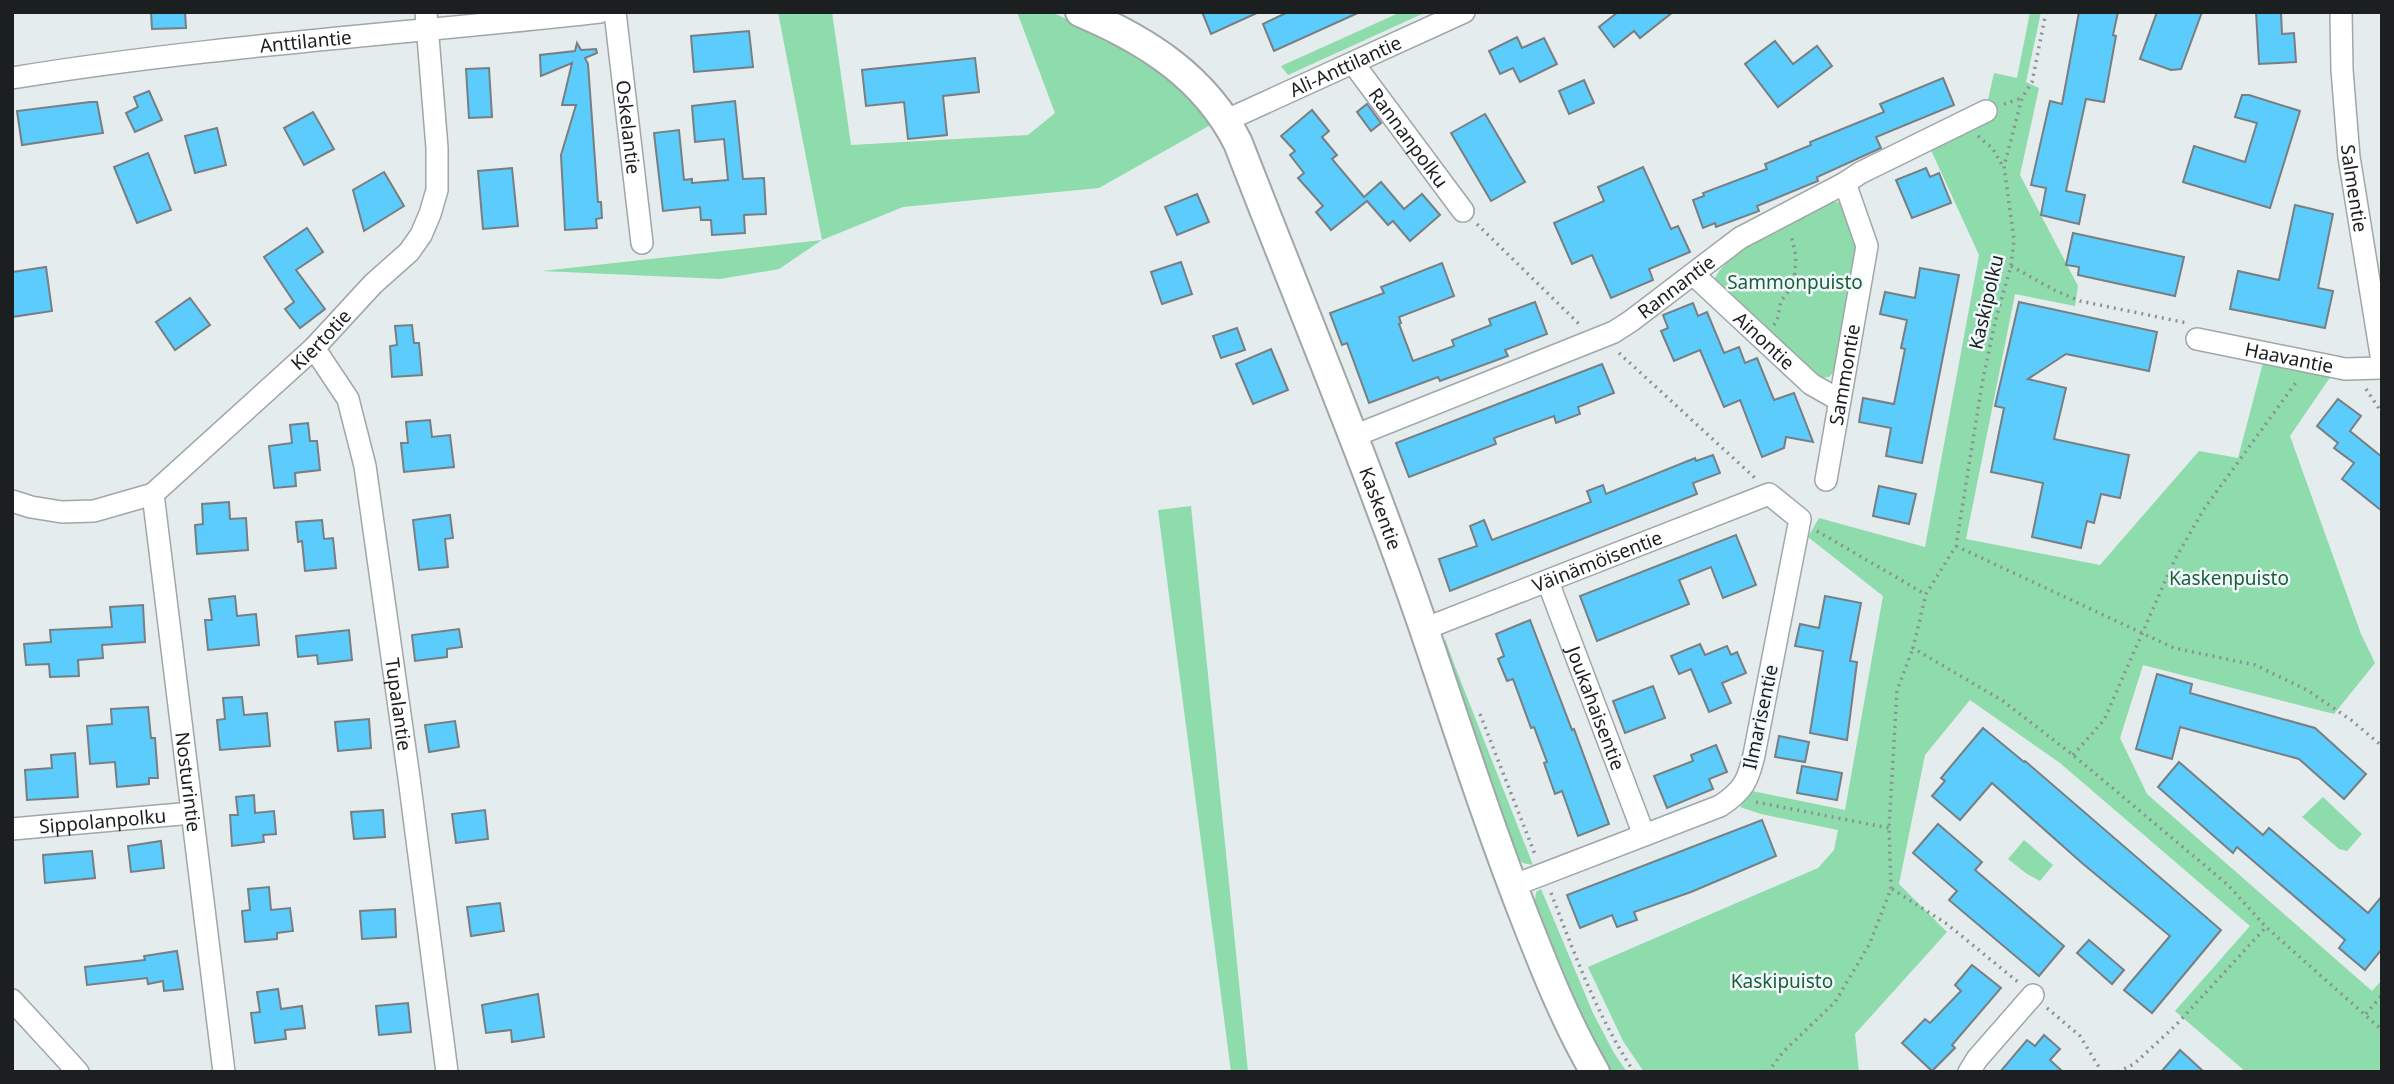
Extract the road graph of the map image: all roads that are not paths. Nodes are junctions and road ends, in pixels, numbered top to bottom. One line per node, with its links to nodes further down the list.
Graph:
1 (600, 12): 6 (street, Anttilantie)
2 (615, 12): 13 (street, Oskelantie)
3 (1080, 12): 10 (street, Kaskentie)
4 (1464, 12): 7 (street, Ali-Anttilantie)
5 (2341, 12): 17 (street, Salmentie)
6 (428, 22): 8 (street, Anttilantie); 16 (street, Kiertotie)
7 (1353, 63): 10 (street, Ali-Anttilantie); 12 (street, Rannanpolku)
8 (12, 78)
9 (1986, 111): 11 (street, Rannantie)
10 (1227, 120): 20 (street, Kaskentie)
11 (1845, 183): 14 (street, Rannantie); 19 (street, Sammontie)
12 (1463, 211)
13 (642, 243)
14 (1694, 275): 19 (street, Ainontie); 20 (street, Rannantie)
15 (2197, 332): 18 (street, Haavantie)
16 (314, 348): 22 (street, Kiertotie); 35 (street, Tupalantie)
17 (2382, 361)
18 (2382, 368)
19 (1839, 400): 21 (street, Sammontie)
20 (1354, 436): 26 (street, Kaskentie)
21 (1826, 480)
22 (153, 494): 24 (street, Kiertotie); 27 (street, Nosturintie)
23 (1769, 494): 25 (street, Väinämöisentie); 29 (street, Ilmarisentie)
24 (12, 501)
25 (1548, 582): 26 (street, Väinämöisentie); 29 (street, Joukahaisentie)
26 (1424, 629): 30 (street, Kaskentie)
27 (192, 813): 28 (street, Sippolanpolku); 34 (street, Nosturintie)
28 (12, 830)
29 (1644, 835): 30 (street, Ilmarisentie)
30 (1512, 886): 36 (street, Kaskentie)
31 (2032, 995): 37 (street)
32 (12, 1000): 33 (street)
33 (78, 1072)
34 (224, 1072)
35 (447, 1072)
36 (1595, 1072)
37 (1969, 1072)

